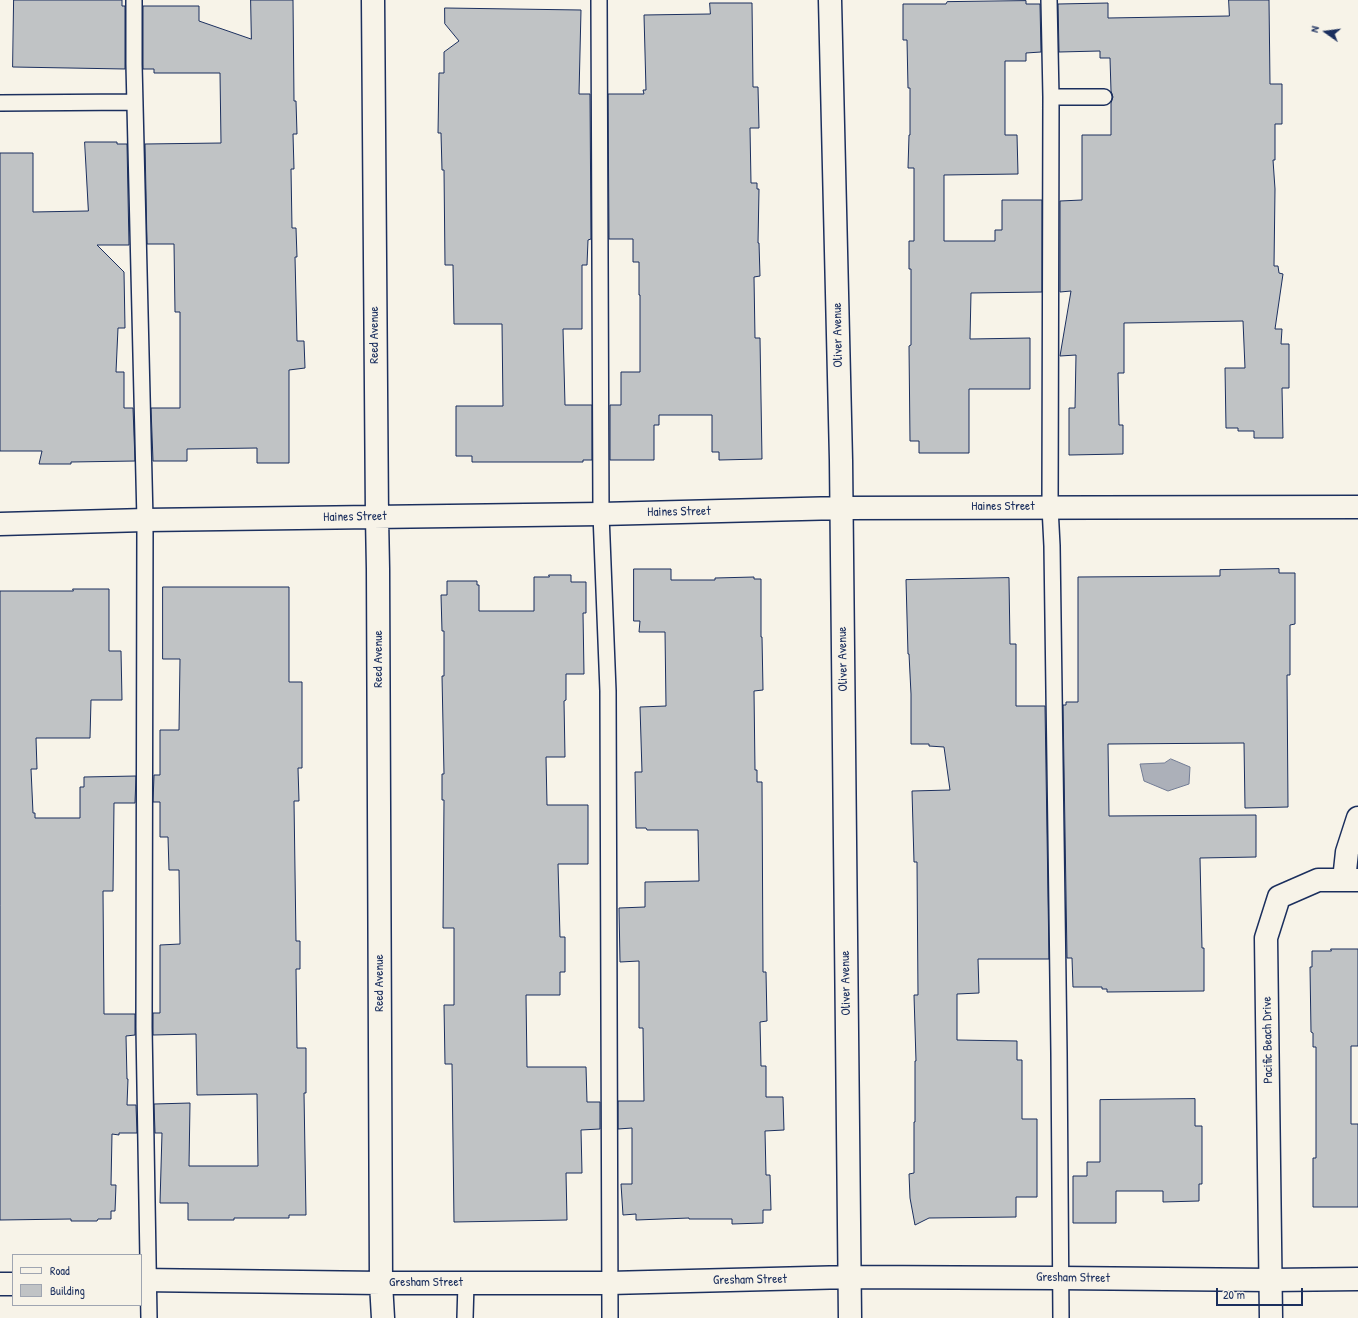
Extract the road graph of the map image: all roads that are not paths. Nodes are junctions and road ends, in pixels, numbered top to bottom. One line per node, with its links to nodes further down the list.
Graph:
1 (134, 0): 8 (lane)
2 (373, 0): 14 (street, Reed Avenue)
3 (599, 0): 13 (lane)
4 (830, 0): 11 (street, Oliver Avenue)
5 (1049, 0): 6 (lane)
6 (1051, 97): 7 (lane); 10 (lane)
7 (1104, 97)
8 (135, 102): 9 (lane); 15 (lane)
9 (0, 104)
10 (1050, 507): 11 (street, Haines Street); 12 (street, Haines Street); 20 (lane)
11 (841, 508): 13 (street, Haines Street); 19 (street, Oliver Avenue)
12 (1358, 508)
13 (601, 514): 14 (street, Haines Street); 26 (lane)
14 (377, 517): 15 (street, Haines Street); 24 (street, Reed Avenue)
15 (145, 520): 16 (street, Haines Street); 22 (lane)
16 (0, 524)
17 (1358, 818): 18 (street, Pacific Beach Drive)
18 (1351, 880): 23 (street, Pacific Beach Drive)
19 (850, 1277): 20 (street, Gresham Street); 26 (street, Gresham Street); 33 (street, Oliver Avenue)
20 (1059, 1278): 23 (street, Gresham Street); 34 (lane)
21 (1358, 1279): 23 (street, Gresham Street)
22 (145, 1280): 24 (street, Gresham Street); 29 (lane)
23 (1271, 1280): 35 (street, Pacific Beach Drive)
24 (381, 1283): 25 (street, Gresham Street); 30 (street, Reed Avenue)
25 (466, 1283): 26 (street, Gresham Street); 31 (lane)
26 (609, 1283): 32 (lane)
27 (0, 1284): 28 (street)
28 (12, 1284)
29 (149, 1318)
30 (382, 1318)
31 (465, 1318)
32 (610, 1318)
33 (850, 1318)
34 (1061, 1318)
35 (1271, 1318)

